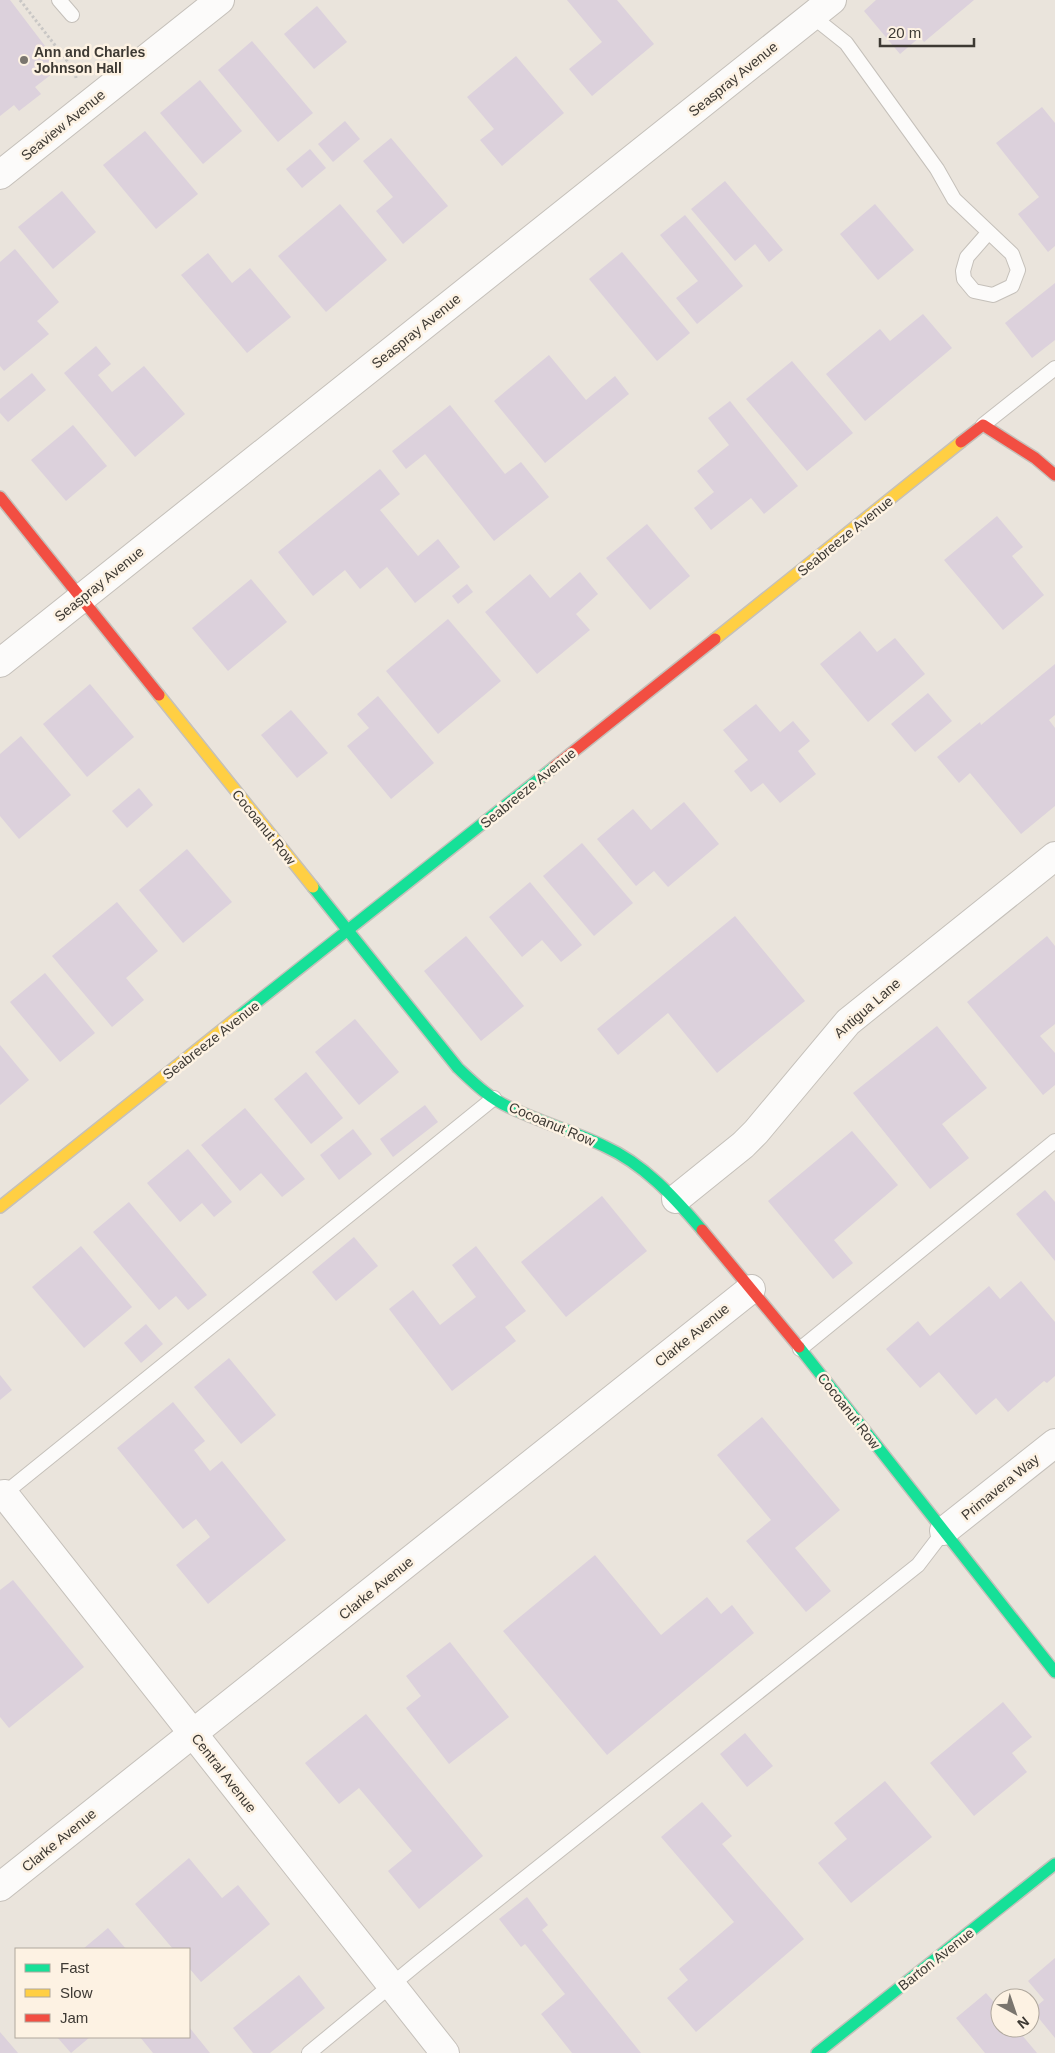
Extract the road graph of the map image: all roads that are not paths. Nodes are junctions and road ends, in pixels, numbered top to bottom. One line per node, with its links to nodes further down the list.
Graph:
1 (59, 0): 4 (lane)
2 (220, 0): 5 (street, Seaview Avenue)
3 (822, 8): 6 (lane); 11 (street, Seaspray Avenue)
4 (72, 15)
5 (0, 175)
6 (988, 233): 6 (lane)
7 (1055, 368): 8 (lane, Seabreeze Avenue)
8 (983, 426): 9 (street); 14 (street, Seabreeze Avenue)
9 (1055, 475)
10 (0, 497): 11 (street, Cocoanut Row)
11 (81, 599): 12 (street, Seaspray Avenue); 14 (street, Cocoanut Row)
12 (0, 663)
13 (1055, 856): 17 (street, Antigua Lane)
14 (348, 931): 15 (street, Cocoanut Row); 18 (street, Seabreeze Avenue)
15 (494, 1098): 17 (street, Cocoanut Row); 22 (lane)
16 (1055, 1141): 20 (lane)
17 (676, 1199): 19 (street, Cocoanut Row)
18 (0, 1207)
19 (751, 1289): 20 (street, Cocoanut Row); 25 (street, Clarke Avenue)
20 (800, 1349): 23 (street, Cocoanut Row)
21 (1055, 1443): 23 (street, Primavera Way)
22 (2, 1495): 25 (street, Central Avenue)
23 (944, 1531): 24 (street, Cocoanut Row); 28 (lane)
24 (1055, 1672)
25 (193, 1733): 27 (street, Clarke Avenue); 28 (street, Central Avenue)
26 (1055, 1864): 31 (street, Barton Avenue)
27 (0, 1887)
28 (392, 1986): 29 (lane); 30 (street, Central Avenue)
29 (309, 2053)
30 (445, 2053)
31 (817, 2053)

